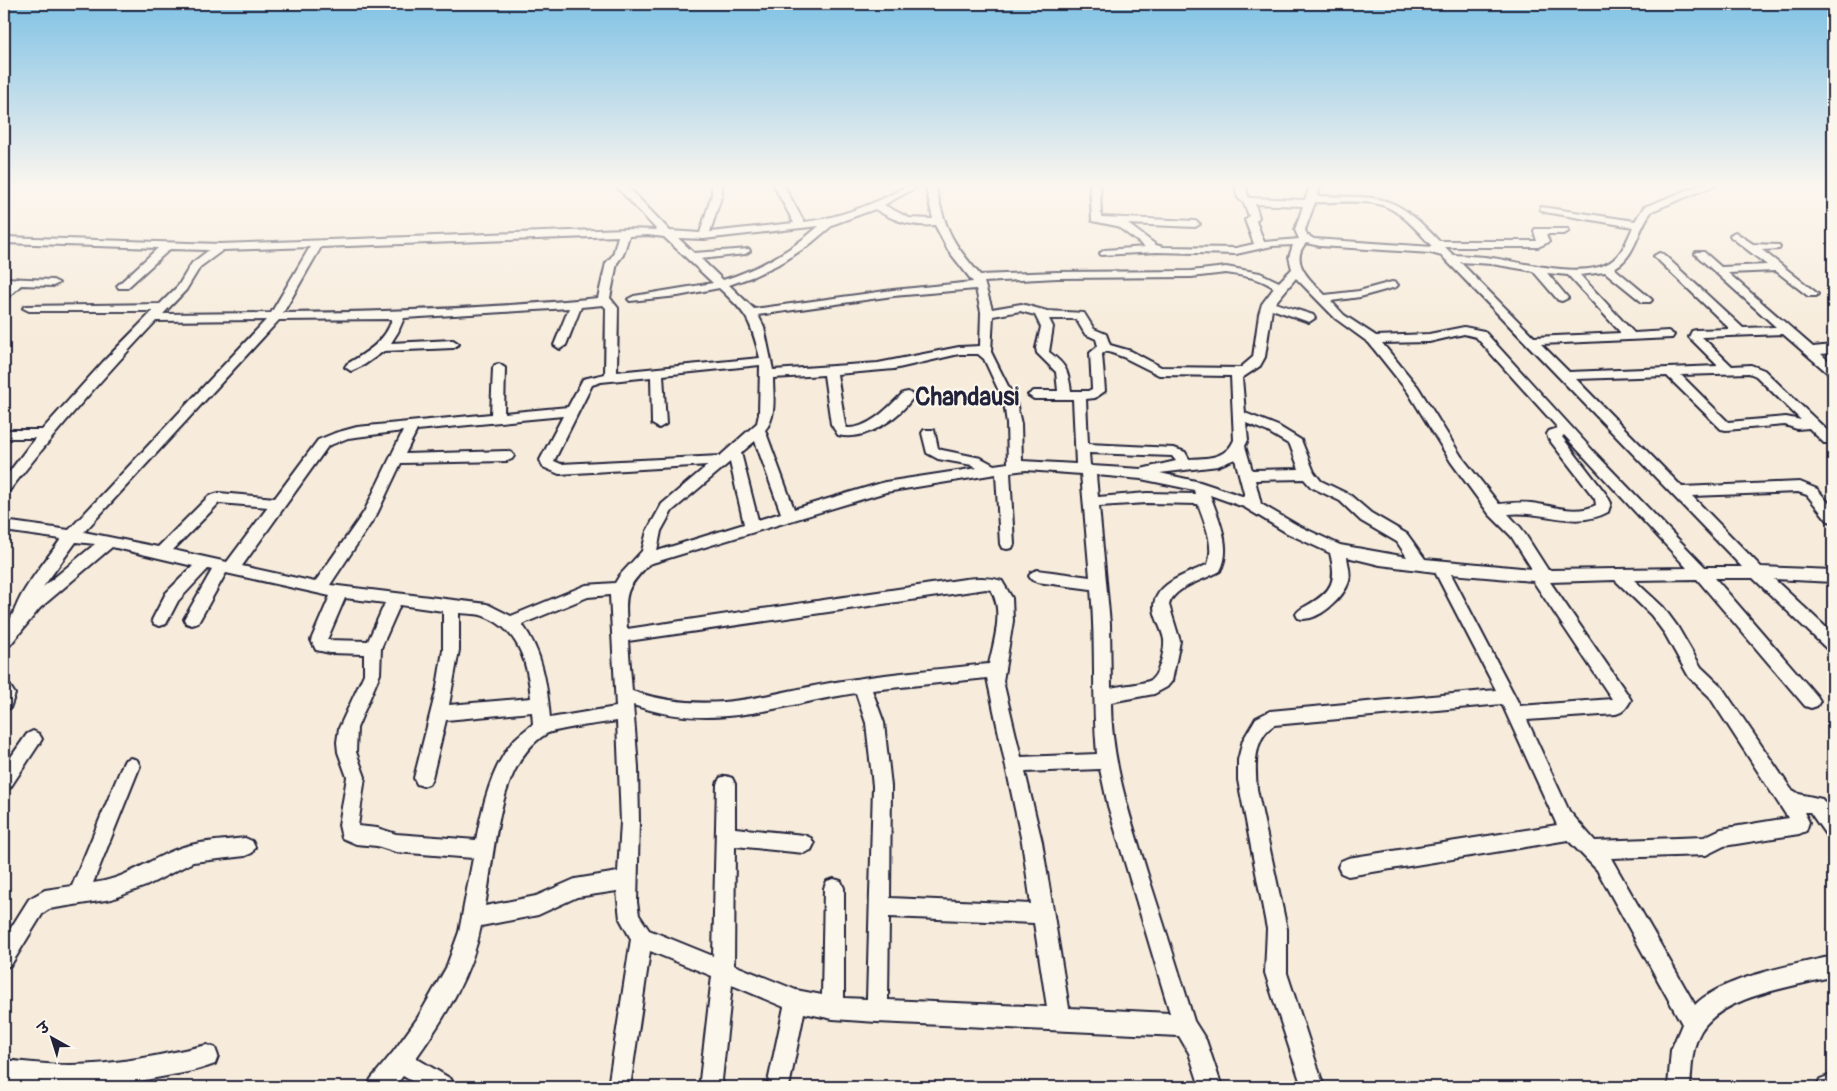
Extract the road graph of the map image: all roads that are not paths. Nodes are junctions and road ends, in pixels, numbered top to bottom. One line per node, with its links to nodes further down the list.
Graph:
1 (549, 235): 18 (street)
2 (622, 235): 56 (street)
3 (668, 235): 33 (street)
4 (690, 235): 15 (street)
5 (715, 235): 15 (street)
6 (816, 235): 46 (street)
7 (946, 235): 44 (street)
8 (1135, 235): 26 (street)
9 (1256, 235): 21 (street)
10 (1301, 235): 17 (street)
11 (1427, 235): 19 (street)
12 (1541, 235): 19 (street)
13 (1634, 235): 37 (street)
14 (1735, 235): 25 (street)
15 (704, 236)
16 (4, 240): 20 (street)
17 (1303, 241): 21 (street); 31 (street); 38 (street)
18 (317, 244): 23 (street); 65 (street)
19 (1436, 244): 31 (street)
20 (167, 246): 22 (street); 48 (street)
21 (1260, 246): 27 (street)
22 (188, 247): 23 (street); 34 (street)
23 (220, 247): 34 (street)
24 (1775, 247): 25 (street)
25 (1751, 248): 35 (street)
26 (1156, 249): 27 (street); 29 (street)
27 (1197, 250): 40 (street)
28 (744, 251): 33 (street)
29 (1105, 253)
30 (1700, 254): 39 (street)
31 (1448, 256): 36 (street); 73 (street)
32 (1659, 256): 69 (street)
33 (692, 257): 46 (street)
34 (196, 265): 59 (street)
35 (1778, 268): 39 (street); 50 (street)
36 (1537, 269): 41 (street); 52 (street)
37 (1608, 269): 41 (street); 55 (street)
38 (1296, 270): 49 (street); 53 (street)
39 (1718, 270): 68 (street)
40 (1207, 272): 44 (street); 49 (street)
41 (1571, 272): 71 (street)
42 (4, 281): 43 (street)
43 (19, 282): 45 (street); 51 (street)
44 (978, 282): 61 (street); 62 (street)
45 (53, 283)
46 (720, 284): 54 (street); 61 (street)
47 (1392, 285): 53 (street)
48 (123, 286)
49 (1279, 287): 58 (street)
50 (1812, 294)
51 (4, 295)
52 (1562, 298)
53 (1321, 299): 72 (street)
54 (634, 300)
55 (1646, 300)
56 (605, 301): 57 (street); 91 (street)
57 (576, 304): 64 (street); 75 (street)
58 (1268, 304): 67 (street); 88 (street)
59 (163, 307): 60 (street); 66 (street)
60 (30, 308)
61 (750, 312): 83 (street)
62 (988, 313): 63 (street); 80 (street)
63 (1040, 313): 77 (street); 93 (street)
64 (399, 315): 65 (street); 76 (street)
65 (275, 317): 66 (street); 130 (street)
66 (153, 318): 106 (street)
67 (1308, 318)
68 (1786, 330): 69 (street); 79 (street)
69 (1740, 332): 84 (street)
70 (1668, 335): 71 (street)
71 (1631, 337): 73 (street)
72 (1373, 340): 103 (street); 125 (street)
73 (1532, 341): 90 (street)
74 (453, 344): 76 (street)
75 (560, 345)
76 (380, 347): 81 (street)
77 (1104, 347): 88 (street); 94 (street)
78 (1833, 349): 79 (street)
79 (1810, 351): 86 (street)
80 (985, 353): 85 (street); 114 (street)
81 (351, 367)
82 (499, 368): 98 (street)
83 (766, 368): 85 (street); 87 (street); 102 (street)
84 (1728, 369): 89 (street); 100 (street)
85 (830, 371): 95 (street)
86 (1833, 371)
87 (657, 372): 91 (street); 99 (street)
88 (1241, 372): 97 (street)
89 (1670, 372): 90 (street); 100 (street)
90 (1566, 376): 120 (street)
91 (611, 377): 96 (street)
92 (1034, 394): 93 (street)
93 (1065, 395): 94 (street)
94 (1079, 395): 109 (street)
95 (908, 396)
96 (571, 411): 98 (street); 111 (street)
97 (1238, 415): 108 (street); 117 (street)
98 (498, 417): 101 (street)
99 (659, 424)
100 (1813, 424): 107 (street)
101 (412, 426): 112 (street); 123 (street)
102 (758, 430): 111 (street); 126 (street)
103 (1567, 430): 125 (street); 141 (street)
104 (929, 433): 114 (street)
105 (4, 434): 106 (street)
106 (46, 434): 119 (street)
107 (1829, 440)
108 (1239, 447): 113 (street); 118 (street)
109 (1082, 448): 113 (street); 115 (street)
110 (507, 456): 112 (street)
111 (729, 456): 129 (street); 135 (street)
112 (397, 459): 147 (street)
113 (1185, 464): 116 (street)
114 (1003, 468): 115 (street); 126 (street); 132 (street)
115 (1086, 469): 116 (street); 122 (street)
116 (1141, 474): 121 (street)
117 (1308, 474): 118 (street); 137 (street)
118 (1246, 475): 124 (street)
119 (4, 488)
120 (1678, 492): 127 (street); 140 (street)
121 (1202, 493): 122 (street); 124 (street); 164 (street)
122 (1091, 502): 146 (street)
123 (278, 504): 134 (street); 139 (street)
124 (1255, 507): 133 (street)
125 (1494, 510): 143 (street)
126 (789, 516): 129 (street)
127 (1833, 517)
128 (4, 526): 130 (street)
129 (752, 527): 135 (street)
130 (72, 536): 131 (street); 156 (street)
131 (109, 541): 134 (street); 156 (street)
132 (1007, 544)
133 (1337, 550): 137 (street); 152 (street)
134 (160, 552): 136 (street)
135 (644, 560): 148 (street)
136 (205, 563): 139 (street); 154 (street)
137 (1420, 564): 138 (street)
138 (1440, 567): 143 (street); 165 (street)
139 (227, 568): 147 (street); 153 (street)
140 (1757, 572): 141 (street); 145 (street); 159 (street)
141 (1701, 573): 144 (street); 166 (street)
142 (1037, 576): 146 (street)
143 (1541, 576): 144 (street); 171 (street)
144 (1620, 576): 180 (street)
145 (1833, 576)
146 (1098, 584): 164 (street)
147 (318, 589): 149 (street)
148 (620, 590): 155 (street); 157 (street)
149 (340, 592): 150 (street); 160 (street)
150 (395, 599): 151 (street); 160 (street)
151 (451, 606): 155 (street); 170 (street)
152 (1304, 614)
153 (192, 619)
154 (160, 620)
155 (509, 623): 169 (street)
156 (16, 624): 158 (street)
157 (620, 636): 161 (street); 168 (street)
158 (4, 640)
159 (1833, 644)
160 (373, 648): 186 (street)
161 (996, 670): 162 (street); 175 (street)
162 (862, 685): 168 (street); 192 (street)
163 (4, 691): 167 (street)
164 (1102, 696): 174 (street)
165 (1508, 696): 171 (street); 214 (street)
166 (1811, 701)
167 (4, 703)
168 (625, 703): 172 (street); 189 (street)
169 (540, 704): 170 (street); 172 (street)
170 (439, 713): 178 (street)
171 (1516, 714): 182 (street)
172 (542, 727): 186 (street)
173 (33, 739): 177 (street)
174 (1108, 761): 175 (street); 204 (street)
175 (1015, 765): 193 (street)
176 (131, 766): 191 (street)
177 (6, 776)
178 (423, 778)
179 (726, 784): 183 (street)
180 (1784, 795): 181 (street); 187 (street)
181 (1833, 829)
182 (1572, 831): 187 (street); 188 (street)
183 (725, 836): 184 (street); 198 (street)
184 (804, 844)
185 (245, 848): 191 (street)
186 (485, 850): 194 (street)
187 (1592, 850): 203 (street)
188 (1348, 867)
189 (627, 880): 194 (street); 195 (street)
190 (834, 888): 200 (street)
191 (79, 894): 196 (street)
192 (880, 907): 193 (street); 201 (street)
193 (1043, 914): 202 (street)
194 (474, 918): 206 (street)
195 (642, 937): 198 (street); 210 (street)
196 (4, 958)
197 (1833, 966): 203 (street)
198 (723, 971): 199 (street); 211 (street)
199 (796, 1001): 200 (street); 212 (street)
200 (833, 1008): 201 (street)
201 (877, 1011): 202 (street)
202 (1060, 1018): 204 (street)
203 (1693, 1022): 215 (street)
204 (1185, 1026): 213 (street)
205 (208, 1056): 207 (street)
206 (400, 1061): 208 (street); 209 (street)
207 (4, 1071)
208 (379, 1087)
209 (443, 1087)
210 (619, 1087)
211 (714, 1087)
212 (778, 1087)
213 (1210, 1087)
214 (1313, 1087)
215 (1679, 1087)
216 (1828, 1087): 217 (street)
217 (1833, 1087)

